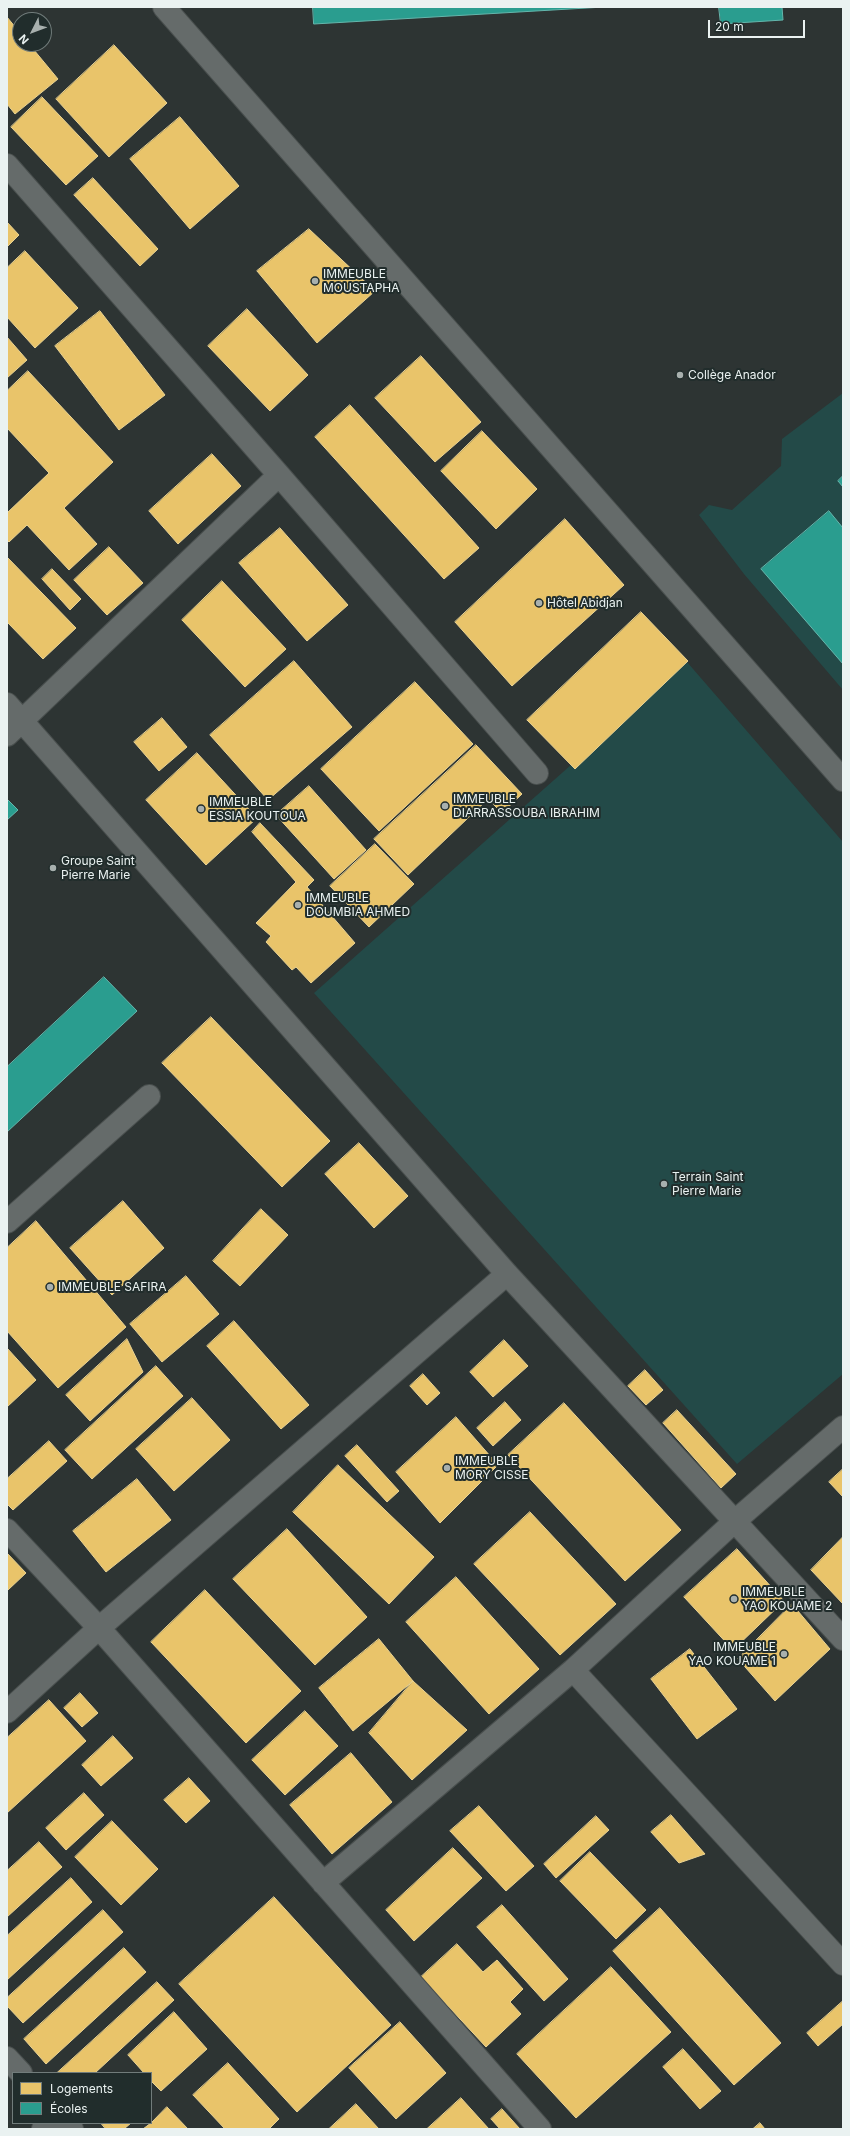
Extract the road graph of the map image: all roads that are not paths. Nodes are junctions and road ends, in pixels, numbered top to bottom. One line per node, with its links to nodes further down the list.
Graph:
1 (164, 7): 8 (street)
2 (7, 165): 3 (street)
3 (279, 475): 5 (street); 7 (street)
4 (7, 704): 5 (street)
5 (23, 721): 6 (street); 11 (street)
6 (7, 735)
7 (537, 773)
8 (843, 780)
9 (149, 1096): 10 (street)
10 (7, 1222)
11 (507, 1274): 13 (street); 15 (street)
12 (843, 1427): 13 (street)
13 (735, 1521): 16 (street); 17 (street)
14 (7, 1530): 15 (street)
15 (99, 1628): 18 (street); 19 (street)
16 (843, 1639)
17 (573, 1670): 19 (street); 20 (street)
18 (7, 1712)
19 (323, 1883): 23 (street)
20 (843, 1964)
21 (7, 2058): 22 (street)
22 (20, 2072)
23 (540, 2129)

